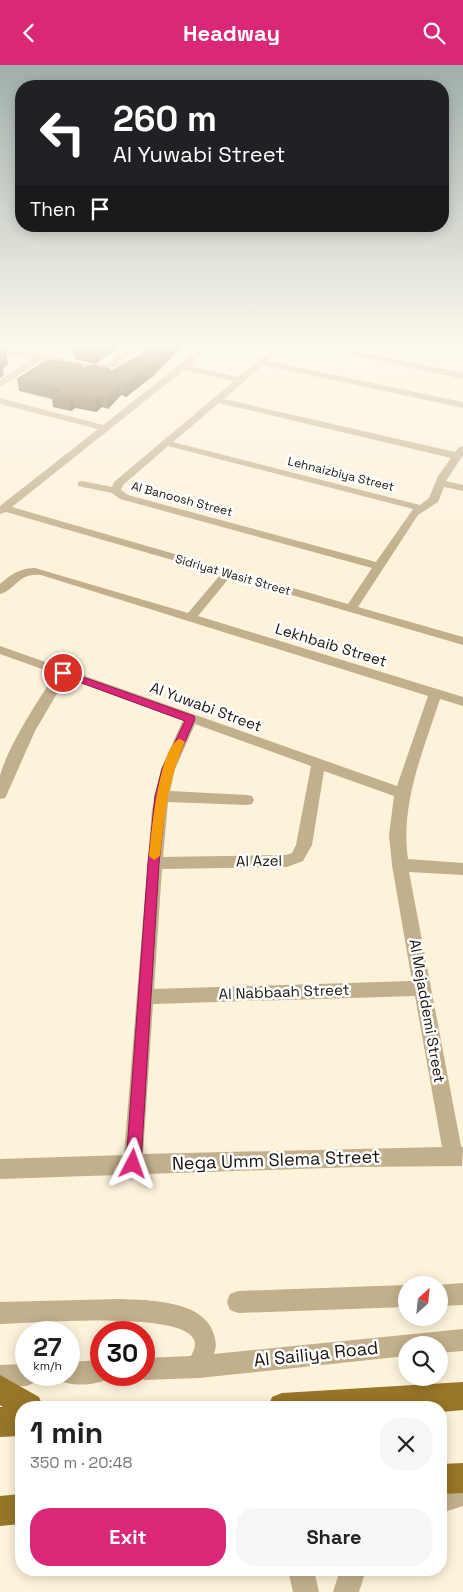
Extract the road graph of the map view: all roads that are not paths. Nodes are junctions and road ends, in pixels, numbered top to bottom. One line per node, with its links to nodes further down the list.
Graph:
1 (52, 414): 5 (street)
2 (123, 414): 5 (street)
3 (200, 414): 6 (street, Al Banoosh Street)
4 (284, 414): 7 (street)
5 (105, 428): 13 (street)
6 (167, 443): 11 (street, Al Banoosh Street); 12 (street, Lehnaizbiya Street)
7 (460, 452): 8 (street)
8 (441, 483): 10 (street); 12 (street)
9 (82, 485): 11 (street)
10 (463, 488)
11 (115, 491): 14 (street, Al Banoosh Street)
12 (420, 508): 14 (street)
13 (2, 509): 15 (street, Sidriyat Wasit Street)
14 (378, 566): 17 (street)
15 (228, 573): 17 (street, Sidriyat Wasit Street); 18 (street)
16 (0, 590): 18 (street, Lekhbaib Street)
17 (350, 609): 19 (street, Sidriyat Wasit Street)
18 (190, 618): 22 (street, Lekhbaib Street)
19 (463, 641)
20 (0, 650): 21 (street, Al Yuwabi Street)
21 (63, 673): 24 (street, Al Yuwabi Street); 27 (street)
22 (435, 694): 23 (street, Lekhbaib Street); 26 (street, Al Mejaddemi Street)
23 (463, 702)
24 (190, 719): 25 (street, Al Yuwabi Street); 28 (street)
25 (318, 764): 26 (street, Al Yuwabi Street); 30 (street, Al Azel)
26 (402, 793): 31 (street, Al Mejaddemi Street)
27 (0, 794)
28 (161, 796): 29 (street); 30 (street)
29 (247, 800)
30 (154, 863): 34 (street)
31 (400, 865): 32 (street); 33 (street, Al Mejaddemi Street)
32 (463, 869)
33 (423, 988): 34 (street, Al Nabbaah Street); 35 (street, Al Mejaddemi Street)
34 (144, 997): 36 (street)
35 (458, 1156): 36 (street, Nega Umm Slema Street)
36 (133, 1164): 37 (street, Nega Umm Slema Street)
37 (0, 1169)
38 (463, 1294): 39 (street)
39 (448, 1295)
40 (398, 1296): 41 (street)
41 (238, 1302)
42 (0, 1313): 44 (street)
43 (463, 1340): 44 (street, Al Sailiya Road)
44 (199, 1367): 45 (street, Al Sailiya Road)
45 (155, 1369)
46 (15, 1375): 47 (street)
47 (0, 1376)
48 (0, 1389): 50 (main road)
49 (463, 1396): 51 (main road)
50 (19, 1401)
51 (381, 1401)
52 (15, 1421): 53 (main road)
53 (0, 1422)
54 (463, 1478): 55 (main road)
55 (447, 1479)
56 (463, 1494): 57 (street)
57 (447, 1499)
58 (15, 1510): 59 (main road)
59 (0, 1511)
60 (303, 1576): 62 (street)
61 (351, 1576): 63 (street)
62 (306, 1592)
63 (346, 1592)

